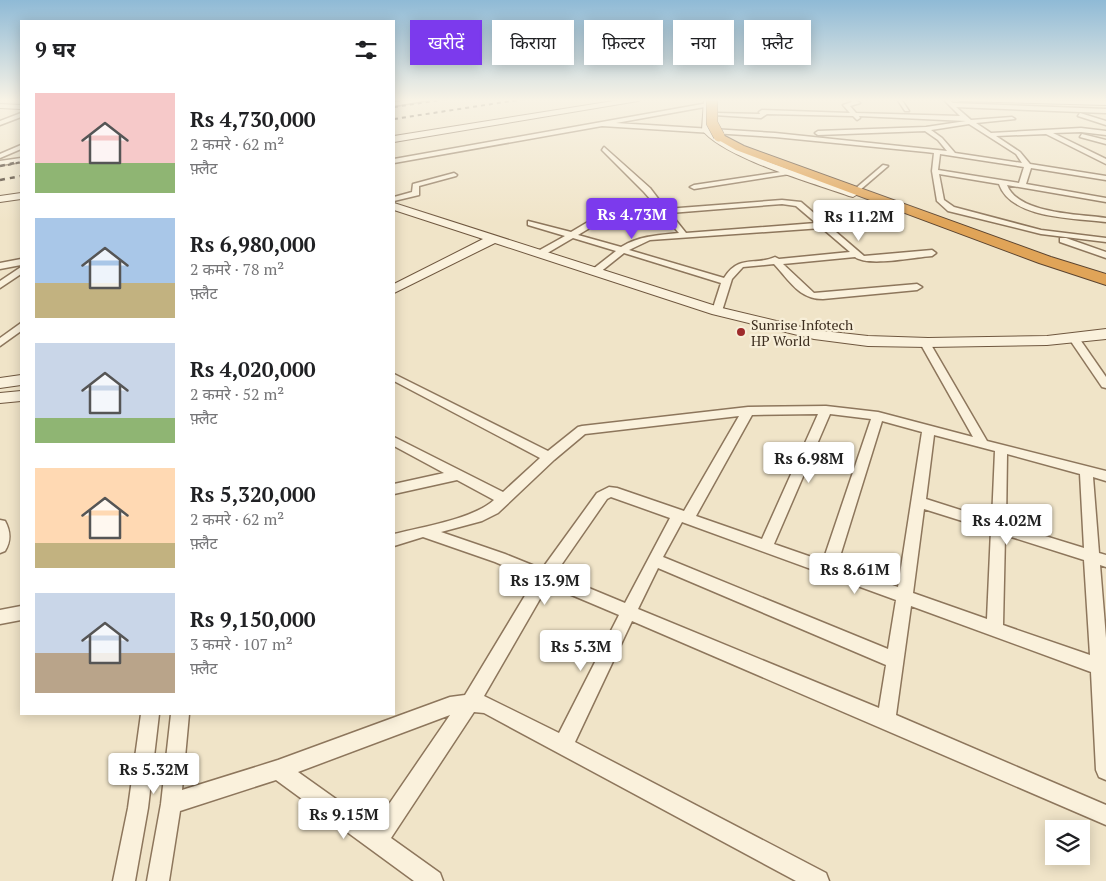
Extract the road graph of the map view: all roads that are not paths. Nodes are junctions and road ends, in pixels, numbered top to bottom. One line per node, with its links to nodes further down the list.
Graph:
1 (512, 140): 17 (street)
2 (715, 140): 23 (street)
3 (726, 140): 34 (highway, bridge)
4 (732, 140): 29 (street)
5 (818, 140): 11 (street)
6 (895, 140): 11 (street)
7 (941, 140): 14 (street)
8 (999, 140): 21 (street)
9 (1062, 140): 18 (street)
10 (20, 147): 15 (street)
11 (901, 148): 13 (street)
12 (604, 149): 37 (street)
13 (937, 151): 14 (street); 22 (street)
14 (952, 153): 21 (street)
15 (0, 156)
16 (20, 160): 19 (street)
17 (395, 161)
18 (1106, 162)
19 (0, 163)
20 (885, 166): 29 (street)
21 (1028, 166): 25 (street); 27 (street)
22 (935, 171): 26 (street); 36 (street)
23 (794, 172): 28 (street); 34 (street)
24 (454, 175): 32 (street)
25 (1106, 178)
26 (1002, 182): 27 (street); 39 (street)
27 (1022, 186): 33 (street)
28 (694, 187)
29 (858, 189): 34 (street)
30 (20, 196): 31 (street)
31 (0, 199)
32 (395, 199)
33 (1106, 200)
34 (888, 202): 38 (highway)
35 (395, 206): 43 (street)
36 (955, 210): 38 (street); 42 (street)
37 (666, 211): 41 (street); 44 (street); 45 (street)
38 (935, 219): 54 (highway)
39 (1106, 220)
40 (531, 223): 44 (street)
41 (825, 225): 45 (street); 51 (street)
42 (1040, 232): 47 (street); 52 (street)
43 (480, 233): 46 (street); 59 (street)
44 (570, 235): 48 (street); 49 (street)
45 (684, 235): 48 (street)
46 (495, 238): 49 (street); 65 (street)
47 (1106, 240)
48 (623, 250): 58 (street); 61 (street)
49 (541, 253): 58 (street)
50 (932, 253): 51 (street)
51 (855, 254): 53 (street)
52 (1106, 255)
53 (775, 260): 61 (street); 64 (street)
54 (1045, 260): 60 (highway); 63 (highway)
55 (20, 262): 56 (street)
56 (0, 266)
57 (20, 271): 62 (street)
58 (596, 272): 66 (street)
59 (395, 275)
60 (1106, 280)
61 (726, 281): 66 (street)
62 (0, 285)
63 (1106, 285)
64 (917, 287)
65 (395, 288)
66 (717, 310): 71 (street)
67 (20, 327): 70 (street)
68 (1106, 334): 69 (street)
69 (1075, 340): 71 (street); 75 (street)
70 (0, 343)
71 (925, 344): 83 (street)
72 (395, 379): 85 (street)
73 (20, 380): 74 (street)
74 (0, 383)
75 (1106, 386)
76 (20, 396): 77 (street)
77 (0, 398)
78 (826, 410): 79 (street); 80 (street); 97 (street)
79 (748, 411): 85 (street); 92 (street)
80 (878, 416): 81 (street); 101 (street)
81 (929, 429): 83 (street); 91 (street)
82 (395, 442): 87 (street)
83 (982, 442): 84 (street)
84 (1001, 448): 86 (street); 94 (street)
85 (549, 457): 90 (street)
86 (1086, 471): 88 (street); 99 (street)
87 (457, 475): 89 (street); 90 (street)
88 (1106, 476)
89 (395, 488)
90 (504, 500): 95 (street)
91 (918, 502): 94 (street); 103 (street)
92 (684, 516): 97 (street); 100 (street); 102 (street)
93 (0, 525): 98 (street)
94 (998, 528): 99 (street); 107 (street)
95 (424, 532): 96 (street); 102 (street)
96 (395, 540)
97 (766, 546): 101 (street)
98 (0, 547)
99 (1098, 559): 109 (street)
100 (654, 560): 105 (street); 108 (street)
101 (828, 569): 103 (street)
102 (544, 578): 105 (street); 110 (street)
103 (905, 595): 107 (street); 108 (street)
104 (20, 613): 106 (street)
105 (628, 613): 113 (street); 114 (street)
106 (0, 617)
107 (995, 629): 109 (street)
108 (894, 660): 113 (street)
109 (1104, 668): 116 (street)
110 (470, 704): 114 (street); 115 (street); 119 (street)
111 (150, 715): 120 (street)
112 (180, 715): 117 (street)
113 (886, 720): 118 (street)
114 (564, 746): 123 (street)
115 (278, 770): 117 (street); 119 (street)
116 (1106, 770)
117 (171, 804): 121 (street)
118 (1106, 815)
119 (376, 842): 122 (street)
120 (124, 881)
121 (158, 881)
122 (432, 881)
123 (818, 881)

